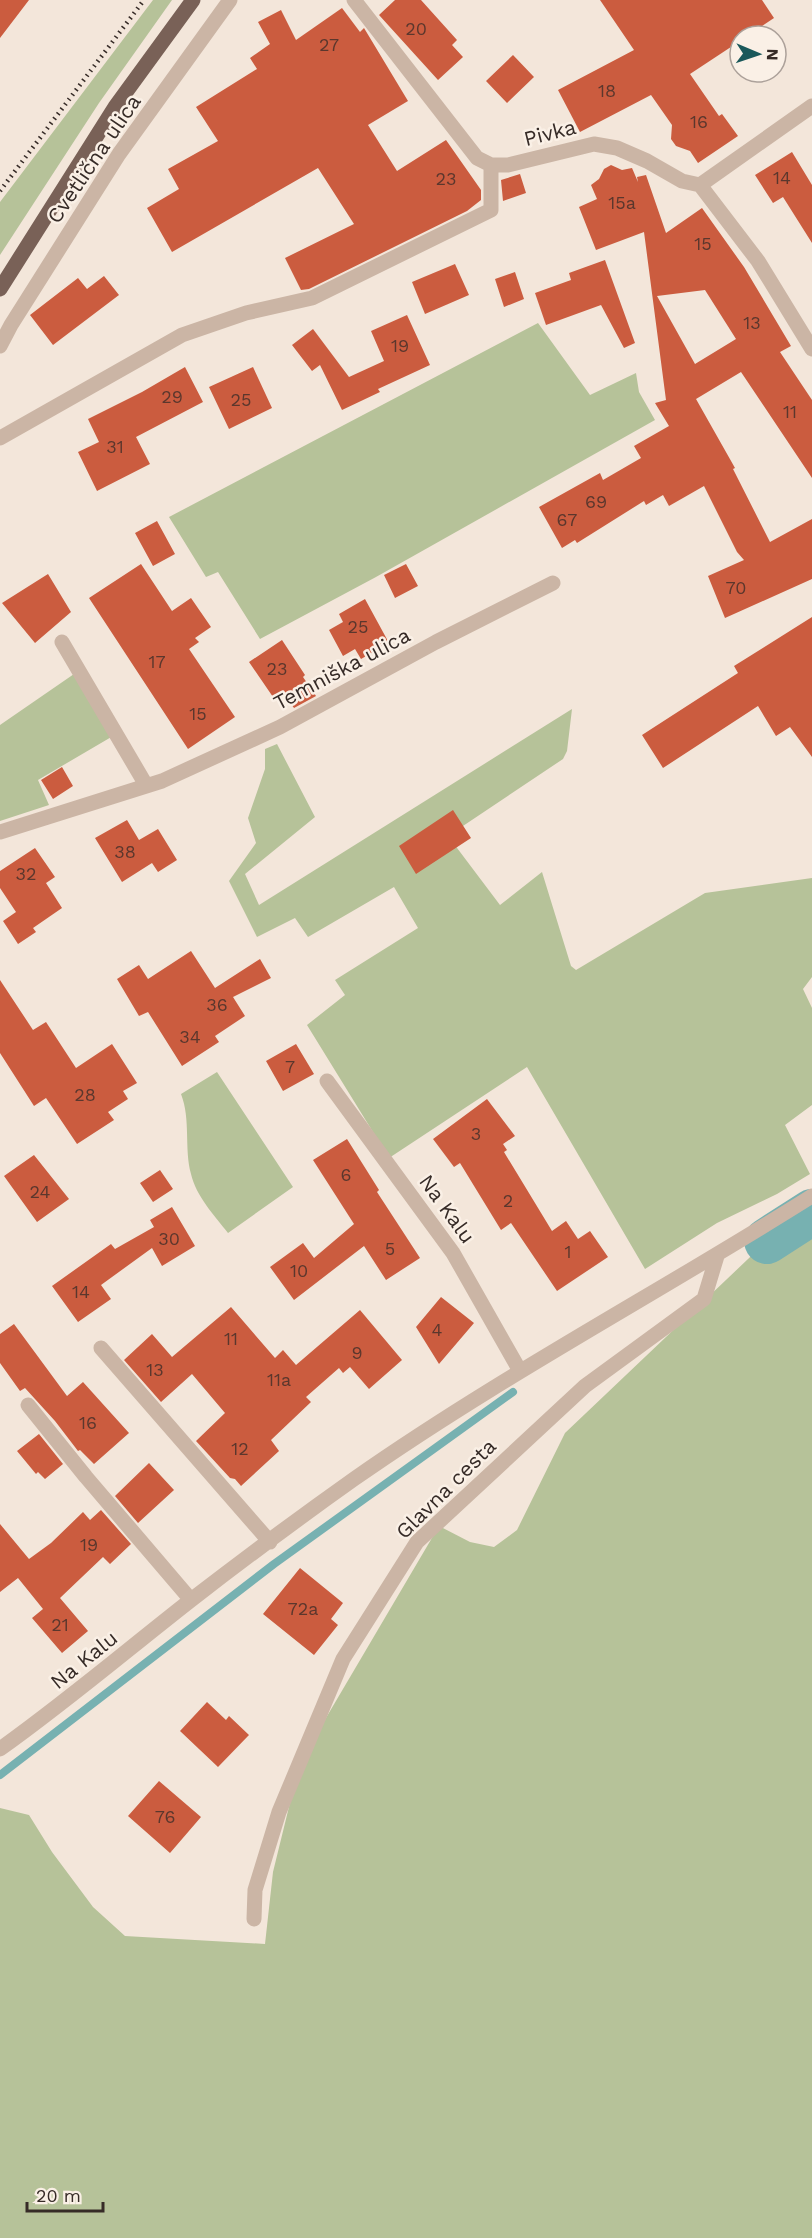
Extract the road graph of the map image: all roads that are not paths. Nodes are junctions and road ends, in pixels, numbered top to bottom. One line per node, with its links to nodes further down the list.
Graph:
1 (193, 0): 7 (main road)
2 (230, 0): 8 (street, Cvetlična ulica)
3 (354, 0): 5 (street)
4 (812, 106): 6 (street)
5 (490, 165): 6 (street, Pivka); 10 (street)
6 (700, 185): 9 (street)
7 (0, 289)
8 (0, 346)
9 (812, 349)
10 (0, 438)
11 (554, 583): 13 (street, Temniška ulica)
12 (62, 642): 13 (street)
13 (146, 785): 14 (street, Temniška ulica)
14 (0, 832)
15 (327, 1081): 19 (street, Na Kalu)
16 (812, 1196): 17 (street, Na Kalu)
17 (717, 1256): 19 (street, Na Kalu); 24 (street, Glavna cesta)
18 (101, 1348): 21 (street)
19 (520, 1371): 21 (street, Na Kalu)
20 (28, 1405): 22 (street)
21 (270, 1542): 22 (street, Na Kalu)
22 (192, 1600): 23 (street, Na Kalu)
23 (0, 1749)
24 (254, 1919)

